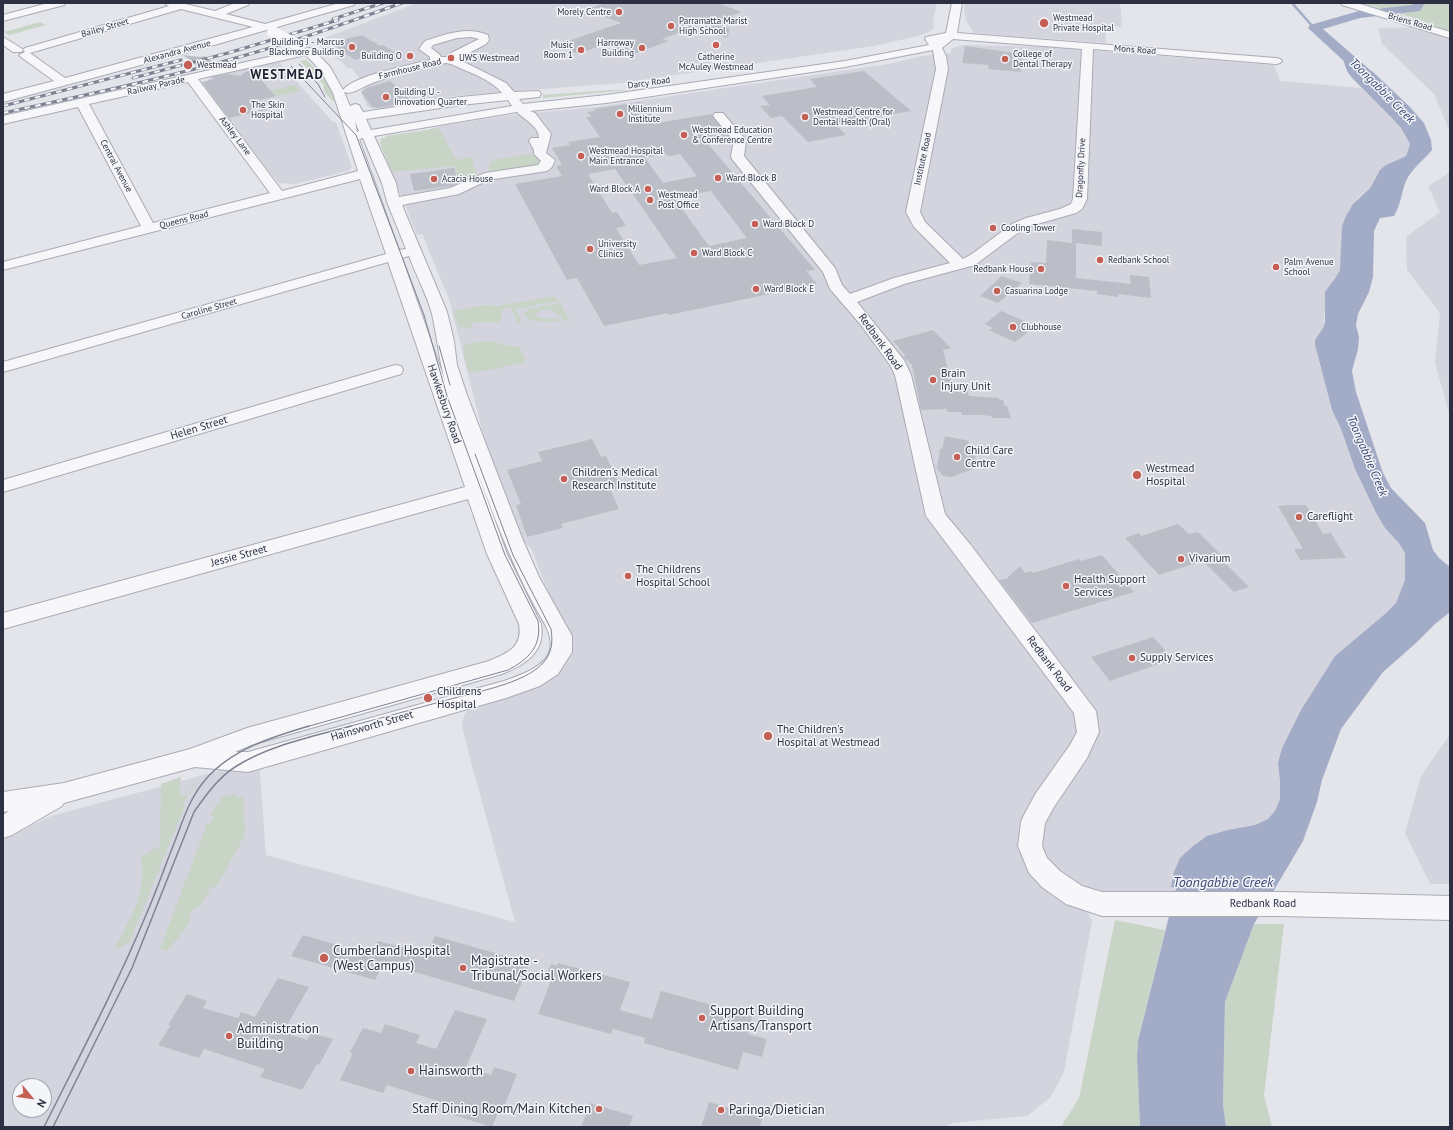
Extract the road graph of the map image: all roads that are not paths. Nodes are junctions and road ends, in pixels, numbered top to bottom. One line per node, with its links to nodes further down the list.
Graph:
1 (60, 3): 10 (street)
2 (168, 3): 8 (street, Hawkesbury Road)
3 (244, 3): 9 (street)
4 (350, 3): 12 (street, Alexandra Avenue)
5 (957, 3): 11 (street)
6 (949, 4): 18 (street)
7 (1350, 4): 13 (street, Briens Road)
8 (181, 6): 9 (street, Hawkesbury Road); 21 (street, Bailey Street)
9 (215, 15): 12 (street, Hawkesbury Road)
10 (3, 18)
11 (954, 20): 14 (street); 15 (street)
12 (263, 27): 20 (street, Hawkesbury Road, bridge); 28 (street, Alexandra Avenue)
13 (1450, 35)
14 (950, 36): 15 (street, Mons Road); 18 (street, Darcy Road)
15 (969, 36): 16 (street, Mons Road)
16 (995, 39): 18 (street, Mons Road); 19 (street, Mons Road)
17 (3, 40): 21 (street)
18 (933, 42): 31 (street, Darcy Road); 36 (street, Darcy Road); 49 (street, Institute Road)
19 (1088, 46): 25 (street, Mons Road); 49 (street, Dragonfly Drive)
20 (304, 49): 22 (street, Railway Parade); 29 (street, Hawkesbury Road)
21 (18, 53): 28 (street)
22 (291, 55): 26 (street, Railway Parade); 29 (street, Hawkesbury Road)
23 (432, 57): 24 (street, Farmhouse Road); 24 (street); 27 (street, Farmhouse Road)
24 (456, 57): 33 (street, Farmhouse Road)
25 (1276, 61)
26 (191, 78): 35 (street, Railway Parade); 43 (street, Ashley Lane)
27 (371, 80): 29 (street, Farmhouse Road); 30 (street, Farmhouse Road)
28 (63, 82): 34 (street, Alexandra Avenue)
29 (340, 83): 30 (street, Hawkesbury Road); 38 (street, Hawkesbury Road)
30 (349, 90): 38 (street, Hawkesbury Road)
31 (565, 92)
32 (544, 93): 33 (street)
33 (510, 96): 36 (street, Farmhouse Road); 38 (street)
34 (3, 98)
35 (82, 103): 39 (street, Railway Parade); 45 (street, Central Avenue)
36 (522, 110): 40 (street, Darcy Road); 44 (street)
37 (719, 116): 50 (street, Redbank Road)
38 (353, 117): 40 (street, Hawkesbury Road); 41 (street, Hawkesbury Road)
39 (3, 120)
40 (366, 134): 41 (street); 44 (street, Hawkesbury Road)
41 (352, 136): 42 (street, Hawkesbury Road)
42 (366, 173): 43 (street, Queens Road); 47 (street, Hawkesbury Road)
43 (278, 195): 45 (street, Queens Road)
44 (394, 202): 46 (street, Hawkesbury Road)
45 (150, 228): 48 (street, Queens Road)
46 (415, 251): 47 (street, Caroline Street); 56 (street, Hawkesbury Road)
47 (393, 257): 51 (street, Caroline Street); 54 (street, Hawkesbury Road)
48 (4, 261)
49 (960, 265): 50 (street, Dragonfly Drive)
50 (848, 300): 62 (street, Redbank Road)
51 (3, 367)
52 (395, 370): 53 (street, Helen Street)
53 (3, 486)
54 (474, 491): 55 (street, Jessie Street); 57 (street, Hawkesbury Road)
55 (3, 621)
56 (561, 652): 58 (street, Hainsworth Street)
57 (510, 662): 58 (street, Hainsworth Street)
58 (193, 758): 59 (street, Hainsworth Street)
59 (64, 793): 60 (street, Hainsworth Street); 61 (street, Hainsworth Street)
60 (3, 802): 61 (street)
61 (3, 827)
62 (1450, 908)

